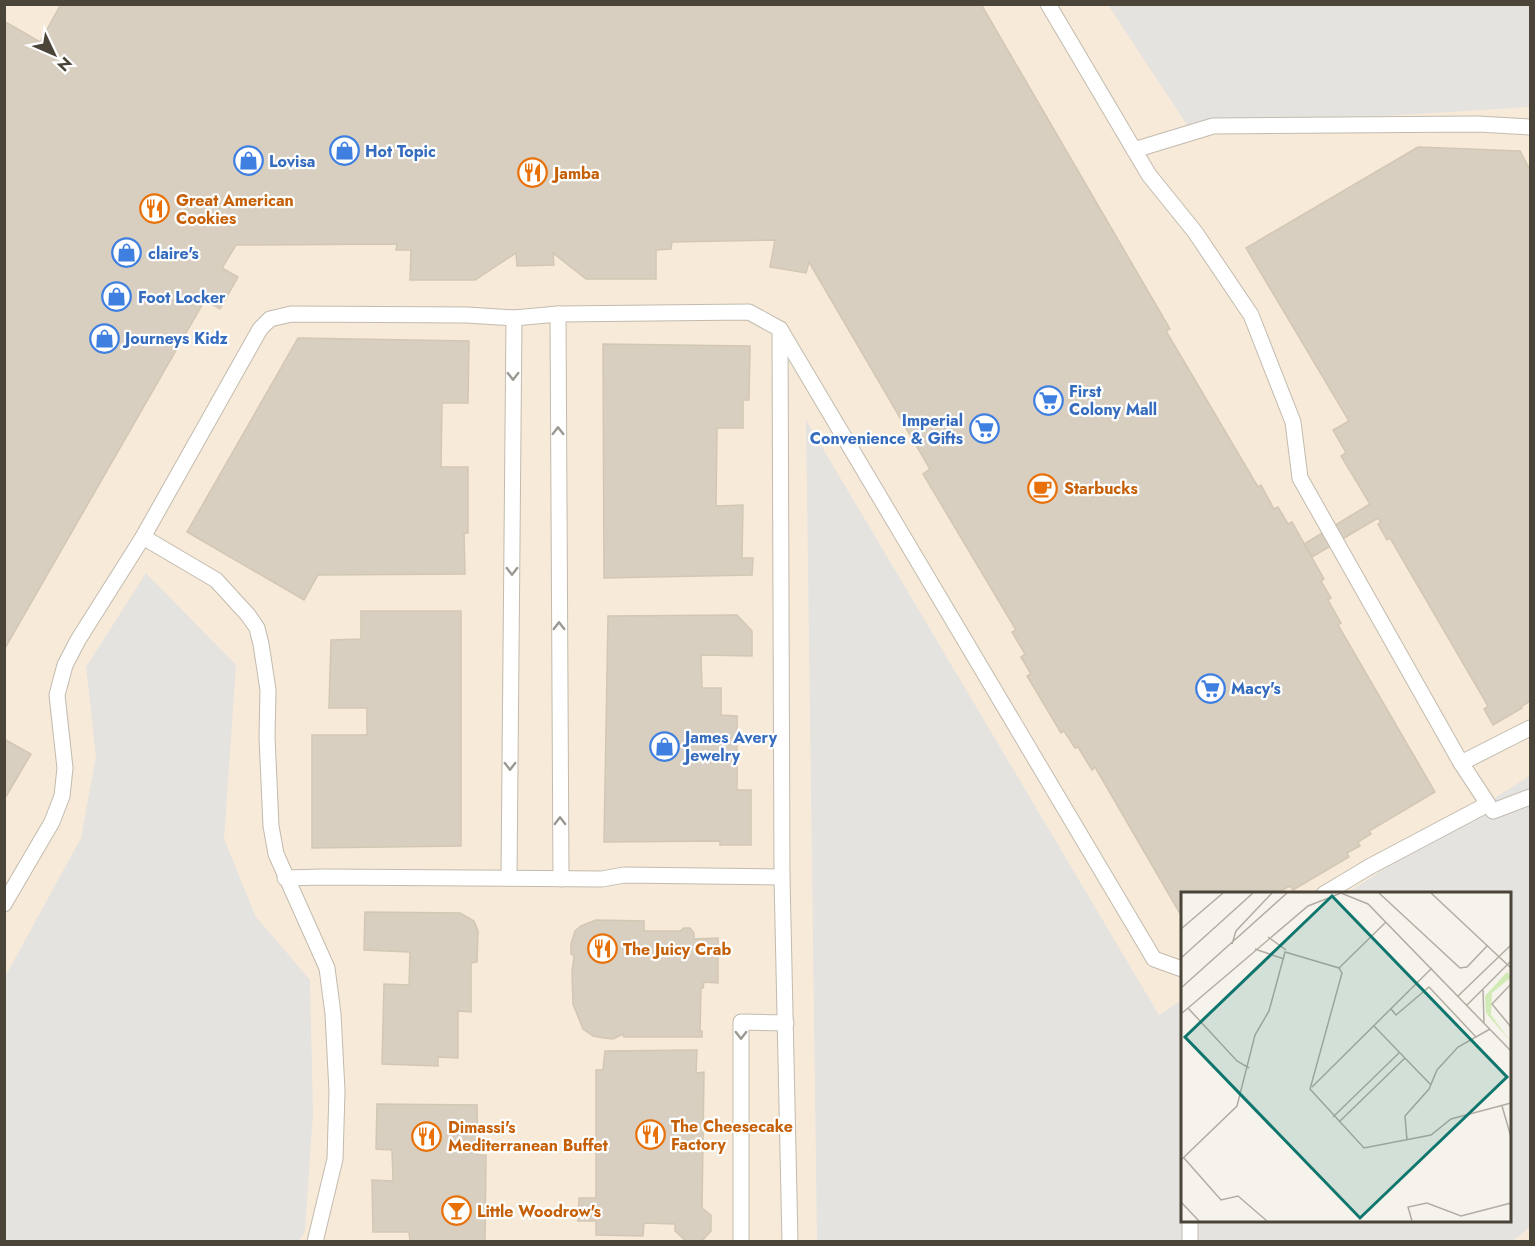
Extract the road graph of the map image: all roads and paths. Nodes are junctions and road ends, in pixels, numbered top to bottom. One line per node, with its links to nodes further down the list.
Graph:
1 (1048, 4): 3 (lane)
2 (1530, 127): 3 (lane)
3 (1134, 150): 9 (lane)
4 (558, 314): 5 (lane); 6 (lane); 15 (lane, one-way to 4)
5 (514, 318): 7 (lane); 14 (lane, one-way to 14)
6 (780, 329): 12 (lane); 18 (lane)
7 (143, 537): 13 (lane); 17 (lane)
8 (1530, 728): 9 (lane)
9 (1461, 763): 16 (lane)
10 (1530, 797): 11 (lane)
11 (1493, 811)
12 (783, 877): 15 (lane); 19 (lane)
13 (285, 878): 14 (lane); 21 (lane)
14 (509, 878): 15 (lane)
15 (561, 879)
16 (1327, 892)
17 (4, 904)
18 (1181, 969)
19 (786, 1023): 22 (lane, one-way to 22); 23 (lane)
20 (1190, 1222): 24 (lane)
21 (315, 1242)
22 (741, 1242)
23 (790, 1242)
24 (1190, 1242)

